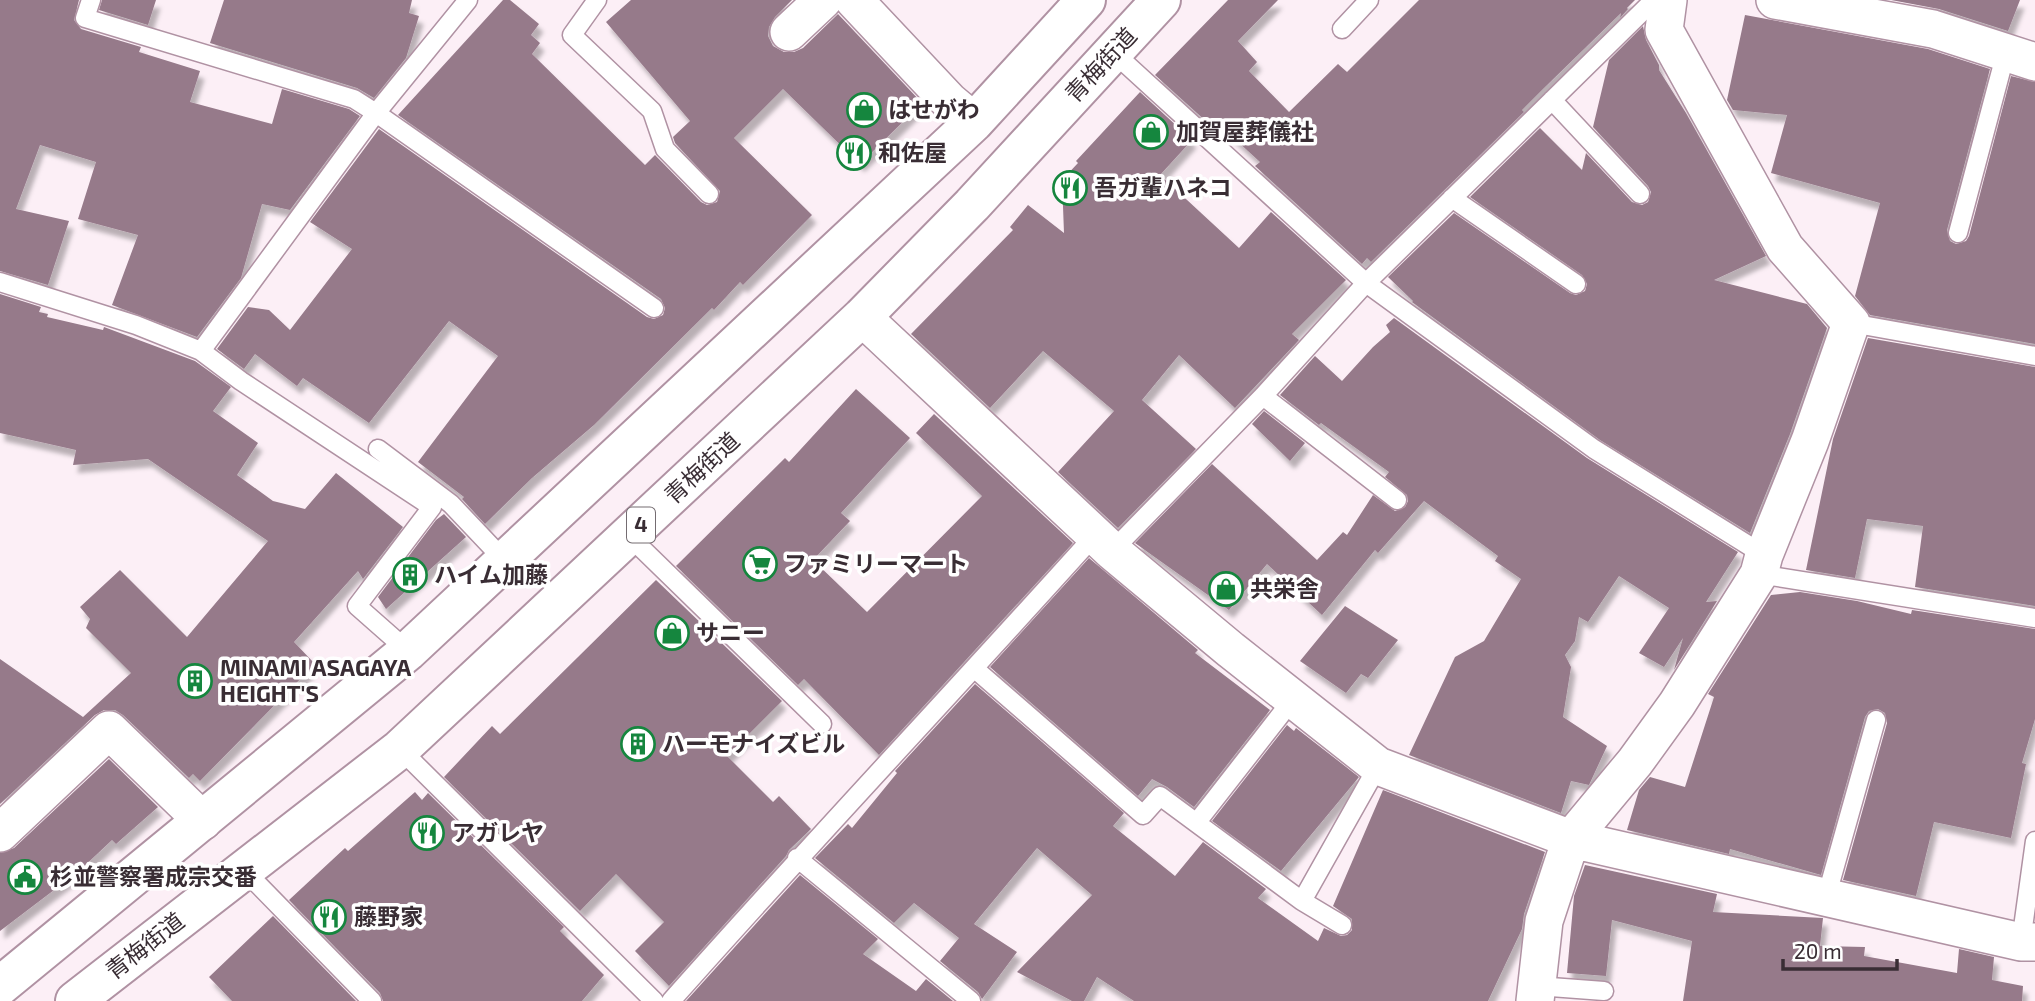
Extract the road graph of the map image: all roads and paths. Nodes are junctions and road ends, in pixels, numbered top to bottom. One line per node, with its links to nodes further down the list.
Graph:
1 (91, 0): 17 (lane)
2 (468, 0): 17 (lane)
3 (597, 0): 19 (lane)
4 (823, 0): 13 (street)
5 (853, 0): 18 (street)
6 (1086, 0): 18 (main road)
7 (1161, 0): 14 (main road, 青梅街道 / 4)
8 (1369, 0): 12 (lane)
9 (1654, 0): 16 (lane)
10 (1668, 0): 28 (street)
11 (1775, 0): 15 (street)
12 (1342, 29)
13 (789, 32)
14 (1113, 52): 24 (lane); 27 (main road, 青梅街道 / 4)
15 (2021, 57): 22 (lane)
16 (1552, 100): 20 (lane); 21 (lane)
17 (376, 113): 26 (lane); 29 (lane)
18 (974, 122): 36 (main road)
19 (709, 194)
20 (1640, 194)
21 (1452, 198): 24 (lane); 25 (lane)
22 (1958, 233)
23 (0, 282): 29 (lane)
24 (1366, 283): 31 (lane); 37 (lane)
25 (1576, 284)
26 (654, 308)
27 (862, 317): 34 (main road, 青梅街道 / 4); 35 (street)
28 (1851, 323): 30 (lane); 37 (street)
29 (201, 351): 39 (lane)
30 (2035, 356)
31 (1263, 396): 33 (lane); 35 (lane)
32 (379, 449): 36 (lane)
33 (1397, 500)
34 (629, 536): 43 (lane); 44 (main road, 青梅街道 / 4)
35 (1103, 543): 40 (lane); 41 (street)
36 (505, 561): 39 (main road)
37 (1761, 564): 38 (lane); 49 (street)
38 (2035, 618)
39 (408, 651): 46 (main road)
40 (975, 669): 47 (lane); 51 (lane)
41 (1293, 699): 45 (street); 47 (lane)
42 (1876, 720): 53 (lane)
43 (822, 724)
44 (400, 749): 52 (main road, 青梅街道 / 4); 62 (lane)
45 (1378, 766): 49 (street); 54 (lane)
46 (203, 821): 48 (street); 57 (main road)
47 (1197, 822): 54 (lane)
48 (0, 833)
49 (1572, 839): 53 (street); 59 (street)
50 (2035, 841): 56 (lane)
51 (797, 858): 63 (lane); 64 (lane)
52 (243, 869): 60 (main road, 青梅街道 / 4); 61 (lane)
53 (1826, 898): 56 (street)
54 (1302, 901): 55 (lane)
55 (1342, 925)
56 (2028, 942)
57 (0, 986)
58 (1604, 991): 59 (lane)
59 (1536, 993)
60 (84, 999)
61 (372, 1001)
62 (654, 1001)
63 (671, 1001)
64 (971, 1001)

